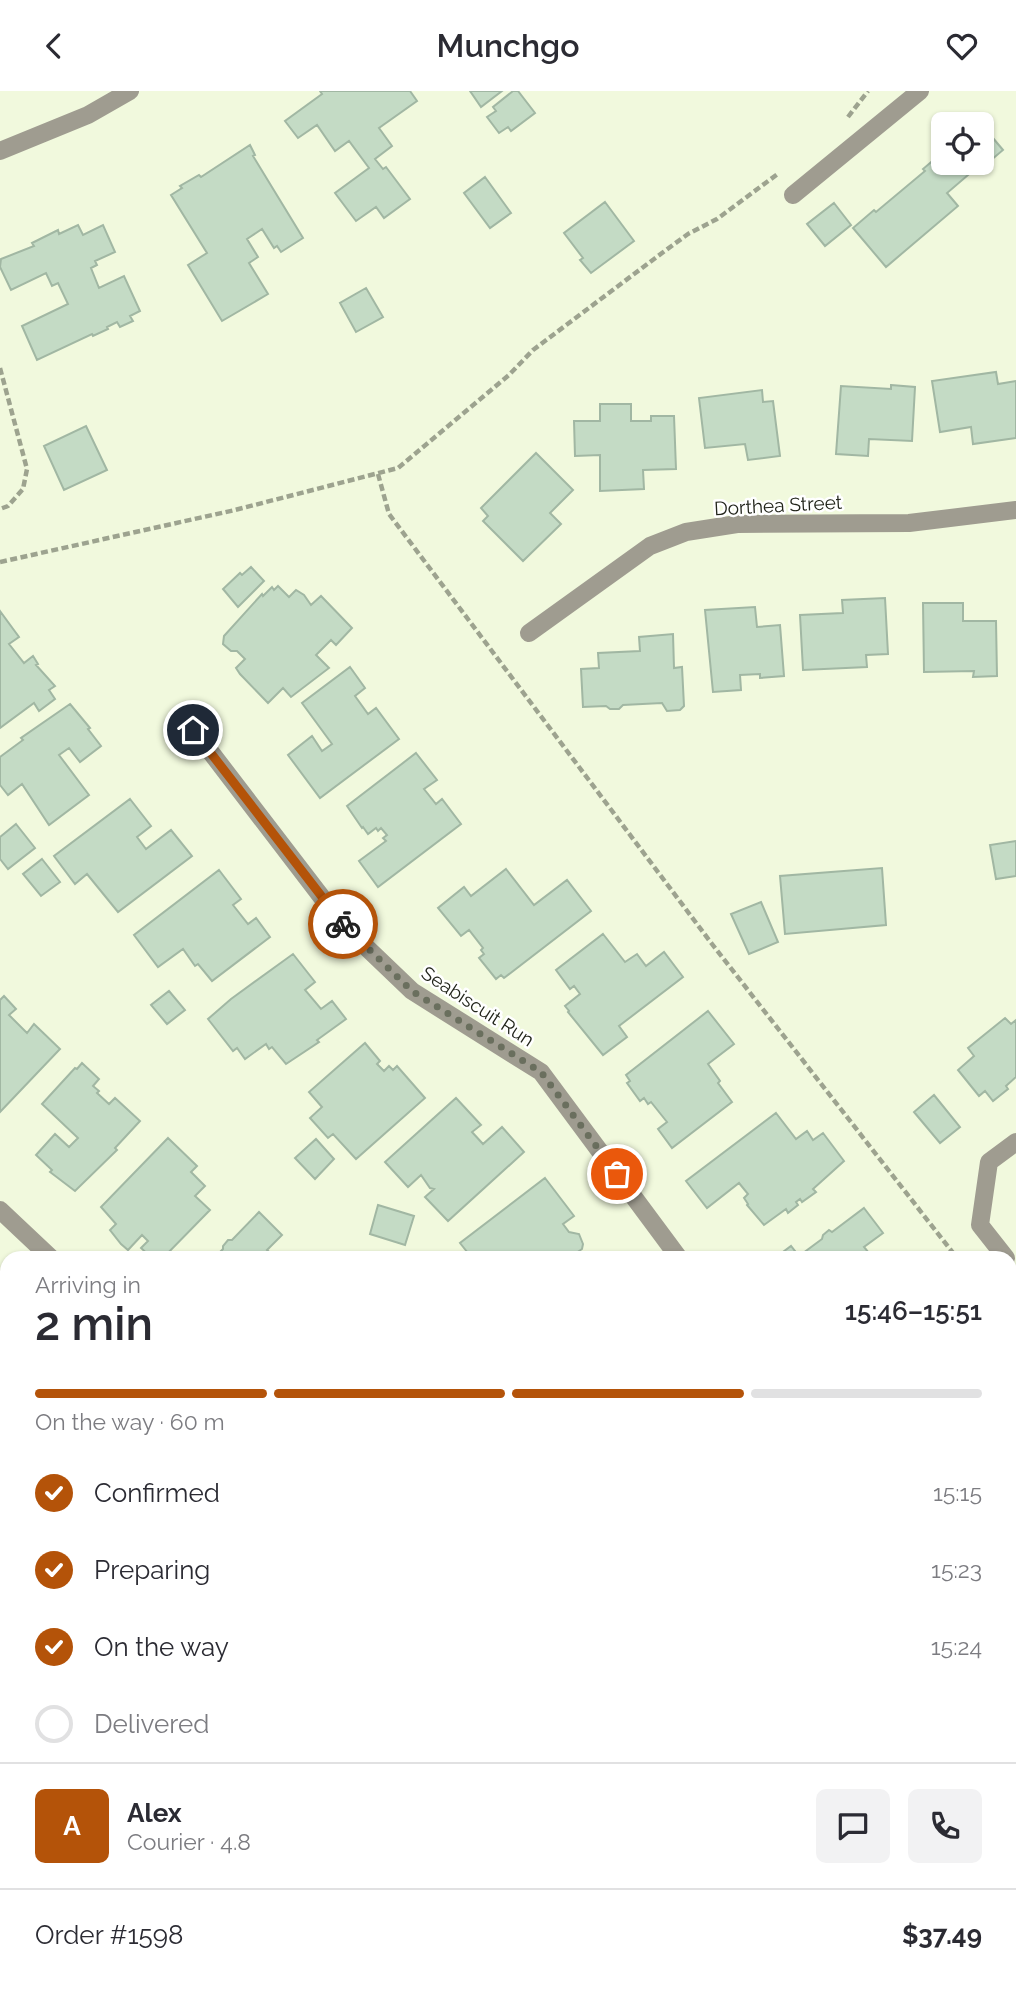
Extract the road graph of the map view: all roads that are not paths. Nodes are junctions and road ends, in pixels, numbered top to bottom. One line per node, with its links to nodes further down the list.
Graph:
1 (131, 91): 3 (street)
2 (920, 91): 4 (street)
3 (0, 151)
4 (793, 195)
5 (1016, 510): 6 (street, Dorthea Street)
6 (529, 633)
7 (193, 730): 11 (street, Seabiscuit Run)
8 (1016, 1142): 12 (street)
9 (0, 1210): 10 (street)
10 (44, 1251)
11 (673, 1251)
12 (1000, 1251)

